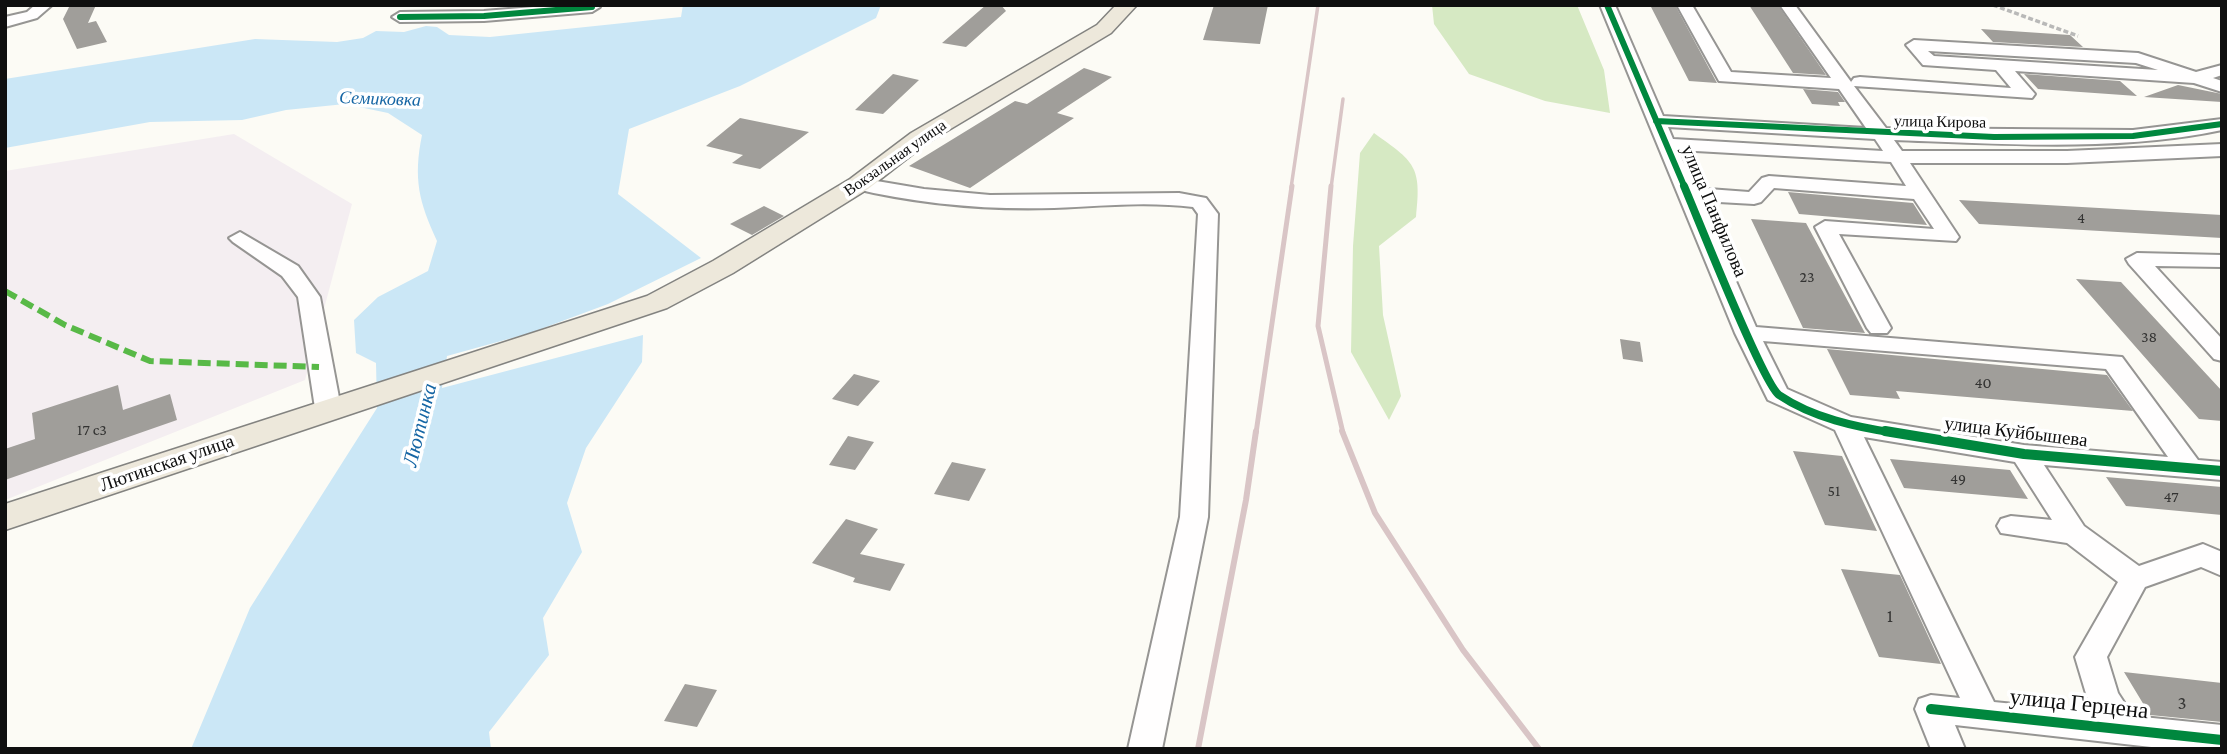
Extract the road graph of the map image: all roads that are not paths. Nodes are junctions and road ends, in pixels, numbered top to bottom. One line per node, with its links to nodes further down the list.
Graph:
1 (46, 5): 9 (street)
2 (1127, 5): 21 (main road, Вокзальная улица)
3 (1607, 5): 15 (street, улица Панфилова)
4 (1684, 5): 13 (street)
5 (1787, 5): 13 (street)
6 (592, 7): 7 (street)
7 (547, 8): 8 (street)
8 (400, 17)
9 (5, 22)
10 (2000, 65): 12 (street); 12 (street); 13 (street)
11 (2222, 70): 12 (street)
12 (2196, 78): 14 (street)
13 (1852, 83): 17 (street)
14 (2222, 87)
15 (1656, 121): 17 (street, улица Кирова); 18 (street, улица Панфилова)
16 (2222, 124): 17 (street, улица Кирова)
17 (1880, 135): 20 (street)
18 (1667, 144): 20 (street, улица Кирова); 23 (street, улица Панфилова)
19 (2217, 155): 20 (street, улица Кирова)
20 (1897, 157): 22 (street)
21 (859, 184): 29 (main road, Вокзальная улица); 43 (street)
22 (1919, 193): 23 (street); 26 (street)
23 (1688, 194): 27 (street, улица Панфилова)
24 (240, 238): 29 (street)
25 (2222, 261): 28 (street)
26 (1879, 328)
27 (1747, 333): 30 (street, улица Панфилова); 33 (street)
28 (2222, 355)
29 (328, 408): 35 (main road, Лютинская улица)
30 (1810, 411): 31 (street, улица Куйбышева)
31 (1845, 425): 32 (street, улица Куйбышева); 40 (street)
32 (2024, 454): 33 (street, улица Куйбышева); 37 (street)
33 (2190, 468): 34 (street, улица Куйбышева)
34 (2222, 471)
35 (5, 517)
36 (2011, 526): 37 (street)
37 (2074, 533): 39 (street)
38 (2215, 557): 39 (street)
39 (2135, 579): 41 (street)
40 (1983, 713): 41 (street, улица Герцена); 44 (street, улица Герцена)
41 (2122, 727): 42 (street, улица Герцена)
42 (2222, 740)
43 (1144, 749)
44 (1948, 749)

